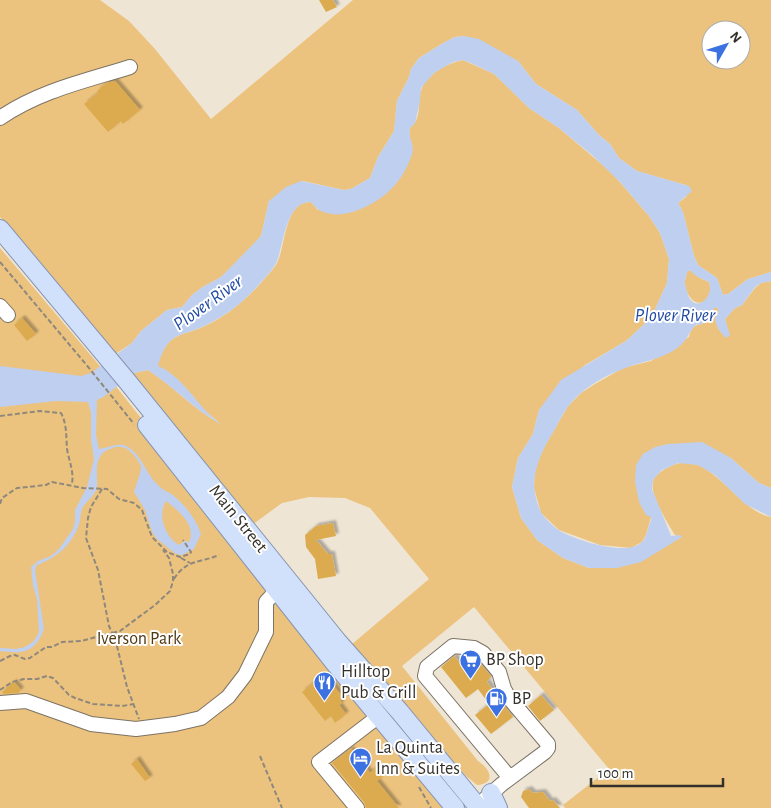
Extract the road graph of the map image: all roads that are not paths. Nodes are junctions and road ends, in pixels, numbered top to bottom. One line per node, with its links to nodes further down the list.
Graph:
1 (130, 67): 2 (lane)
2 (0, 118)
3 (0, 229): 5 (main road, Main Street)
4 (0, 248): 5 (main road, Main Street)
5 (99, 364): 6 (main road, Main Street)
6 (118, 387): 7 (main road, Main Street); 8 (main road, Main Street)
7 (277, 590): 8 (main road, Main Street); 9 (lane)
8 (329, 643): 10 (main road, Main Street); 14 (main road, Main Street)
9 (0, 703)
10 (379, 716): 11 (main road, Main Street); 15 (lane)
11 (396, 736): 14 (main road); 16 (main road); 17 (main road, Main Street)
12 (510, 778): 12 (lane); 13 (lane)
13 (495, 800): 14 (lane)
14 (477, 807)
15 (357, 808)
16 (440, 808)
17 (455, 808)

